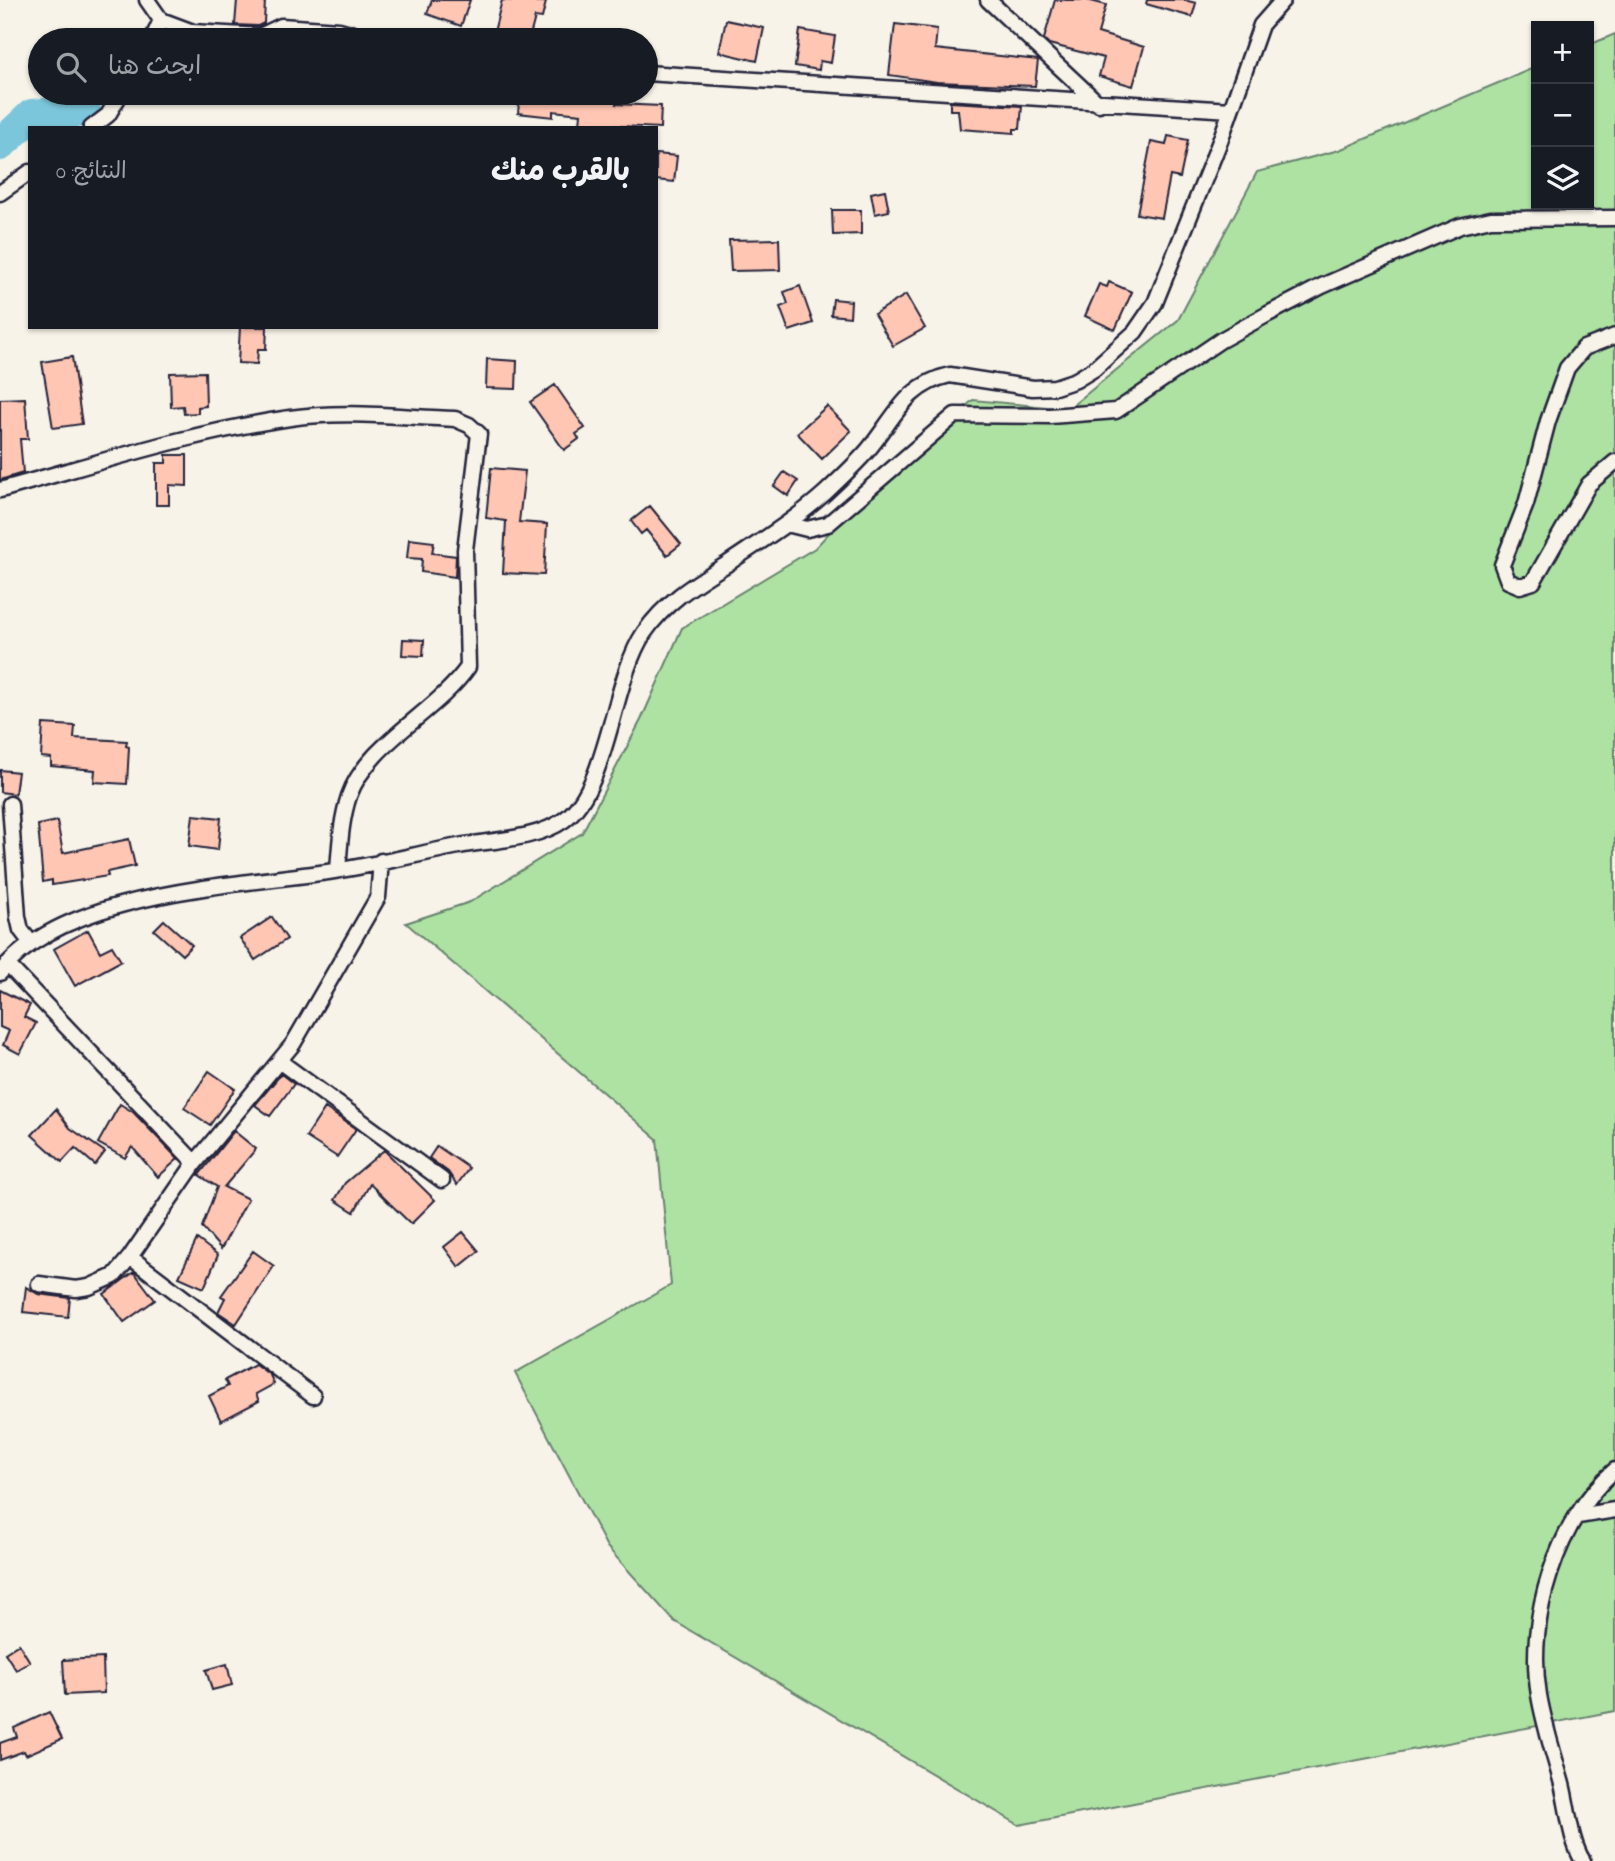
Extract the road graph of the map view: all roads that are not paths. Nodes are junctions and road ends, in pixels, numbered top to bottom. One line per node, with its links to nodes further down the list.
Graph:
1 (147, 0): 4 (street)
2 (988, 0): 10 (street)
3 (1283, 0): 12 (street)
4 (161, 20): 5 (street); 6 (street)
5 (157, 28)
6 (182, 28)
7 (277, 28): 8 (street)
8 (310, 28)
9 (658, 74): 10 (street)
10 (1099, 104): 12 (street)
11 (114, 105): 13 (street)
12 (1231, 110): 20 (street)
13 (94, 126)
14 (28, 173): 15 (street)
15 (0, 193)
16 (1615, 218): 20 (street)
17 (1615, 336): 18 (street)
18 (1615, 463)
19 (0, 490): 23 (street)
20 (787, 524): 22 (street)
21 (10, 804): 24 (street)
22 (381, 861): 23 (street); 26 (street)
23 (338, 870): 24 (street)
24 (31, 943): 25 (street)
25 (3, 969): 27 (street)
26 (279, 1061): 27 (street); 28 (street)
27 (195, 1163): 29 (street)
28 (442, 1181)
29 (130, 1257): 30 (street); 31 (street)
30 (40, 1284)
31 (313, 1396)
32 (1615, 1470): 34 (street)
33 (1615, 1510): 34 (street)
34 (1578, 1516): 35 (street)
35 (1583, 1861)

